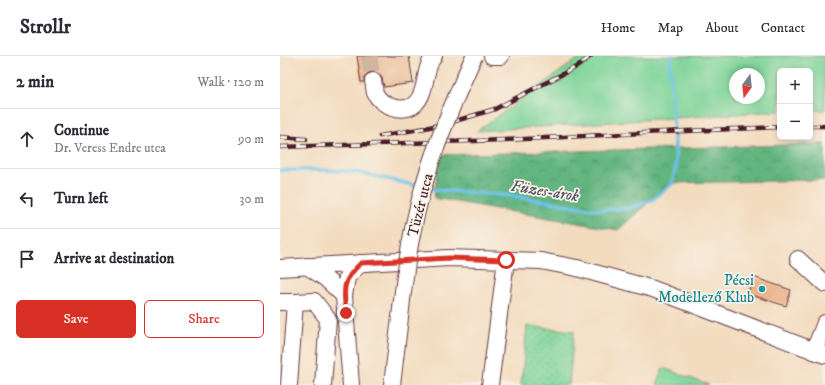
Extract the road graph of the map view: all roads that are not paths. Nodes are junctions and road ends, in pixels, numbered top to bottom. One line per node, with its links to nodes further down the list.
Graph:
1 (474, 56): 19 (street, Tüzér utca, bridge)
2 (492, 56): 3 (street)
3 (501, 56)
4 (431, 58): 5 (street)
5 (373, 80)
6 (798, 259): 11 (street)
7 (506, 260): 8 (street); 15 (street); 20 (street)
8 (361, 263): 9 (street); 12 (street)
9 (307, 266): 10 (street); 12 (street)
10 (280, 268)
11 (825, 284)
12 (344, 296): 18 (street)
13 (288, 302): 16 (street); 17 (street)
14 (825, 323): 15 (street)
15 (819, 353)
16 (289, 385)
17 (324, 385)
18 (351, 385)
19 (392, 385)
20 (490, 385)

